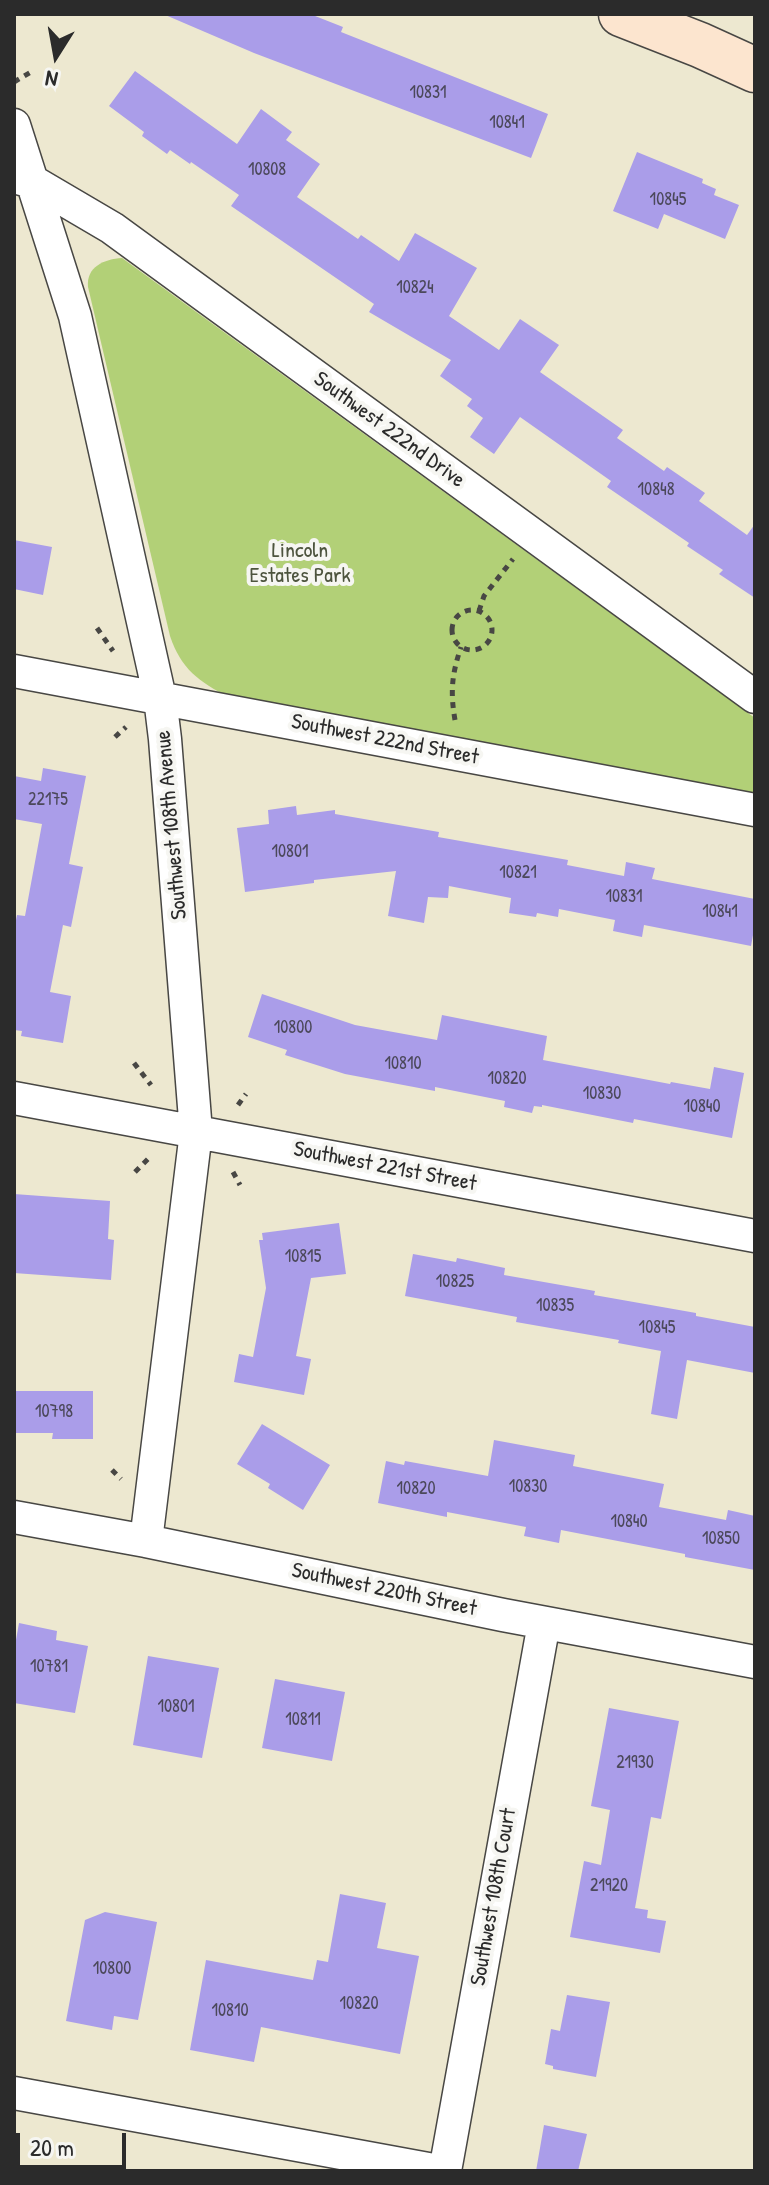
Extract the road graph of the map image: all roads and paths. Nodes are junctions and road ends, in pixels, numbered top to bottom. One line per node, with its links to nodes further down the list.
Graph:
1 (621, 14): 2 (street)
2 (755, 70)
3 (31, 72): 4 (path)
4 (14, 82)
5 (14, 125): 6 (street, Southwest 108th Avenue)
6 (23, 179): 13 (street, Southwest 222nd Drive); 14 (street, Southwest 108th Avenue)
7 (502, 574): 8 (path)
8 (479, 611): 10 (path); 10 (path)
9 (97, 628): 11 (path)
10 (461, 647): 15 (path)
11 (113, 652)
12 (14, 671): 14 (street, Southwest 222nd Street)
13 (755, 697)
14 (160, 698): 16 (street, Southwest 222nd Street); 20 (street, Southwest 108th Avenue)
15 (454, 714)
16 (755, 810)
17 (134, 1063): 18 (path)
18 (151, 1085)
19 (14, 1098): 20 (street, Southwest 221st Street)
20 (196, 1132): 23 (street, Southwest 221st Street); 25 (street, Southwest 108th Avenue)
21 (154, 1153): 22 (path)
22 (135, 1172)
23 (755, 1236)
24 (14, 1517): 25 (street, Southwest 220th Street)
25 (146, 1541): 26 (street, Southwest 220th Street)
26 (544, 1623): 27 (street, Southwest 220th Street); 30 (street, Southwest 108th Court)
27 (755, 1662)
28 (14, 2093): 29 (street)
29 (439, 2171)
30 (445, 2171)

